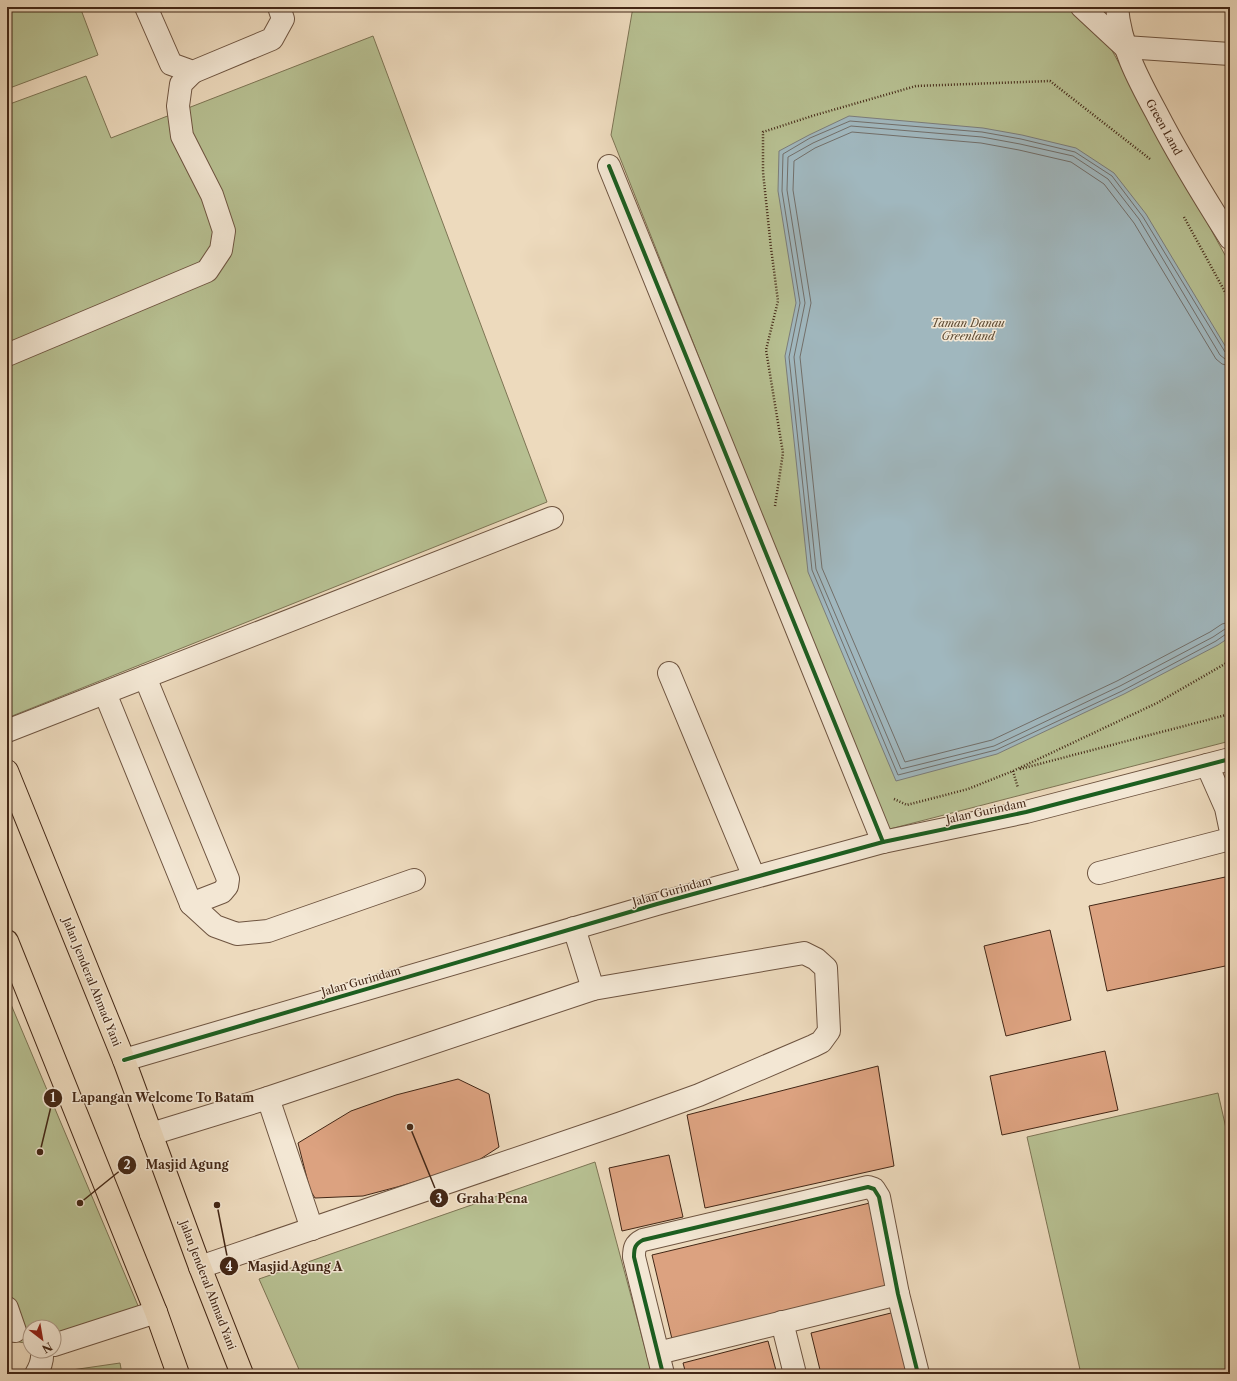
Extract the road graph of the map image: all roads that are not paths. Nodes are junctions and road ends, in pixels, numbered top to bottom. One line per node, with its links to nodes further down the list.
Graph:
1 (146, 7): 7 (street)
2 (279, 7): 7 (street)
3 (1082, 7): 5 (street)
4 (1117, 7): 5 (street, Green Land)
5 (1125, 47): 6 (street); 9 (street, Green Land)
6 (1230, 54)
7 (192, 72): 10 (street)
8 (609, 166): 21 (street)
9 (1230, 238)
10 (7, 355)
11 (552, 518): 13 (street)
12 (669, 673): 23 (street)
13 (145, 677): 14 (street); 25 (street)
14 (105, 693): 15 (street); 25 (street)
15 (7, 731)
16 (1230, 759): 17 (street, Jalan Gurindam)
17 (1207, 765): 19 (street); 21 (street, Jalan Gurindam)
18 (7, 771): 29 (highway, Jalan Jenderal Ahmad Yani)
19 (1230, 827)
20 (1230, 840): 22 (street)
21 (883, 842): 23 (street, Jalan Gurindam)
22 (1099, 873)
23 (754, 877): 26 (street, Jalan Gurindam)
24 (414, 880): 25 (street)
25 (191, 904)
26 (574, 928): 28 (street); 29 (street, Jalan Gurindam)
27 (7, 941): 36 (highway)
28 (593, 989): 30 (street); 32 (street)
29 (124, 1060): 31 (highway, Jalan Jenderal Ahmad Yani)
30 (268, 1098): 31 (street); 32 (street)
31 (151, 1134): 33 (highway, Jalan Jenderal Ahmad Yani)
32 (312, 1229): 33 (street)
33 (200, 1266): 44 (highway, Jalan Jenderal Ahmad Yani)
34 (898, 1294): 37 (street); 40 (street); 47 (street)
35 (7, 1308): 38 (street)
36 (156, 1312): 39 (street); 43 (highway)
37 (782, 1322): 40 (street); 46 (street)
38 (17, 1333)
39 (62, 1342)
40 (658, 1353): 45 (street)
41 (41, 1359): 42 (street)
42 (36, 1374)
43 (178, 1374)
44 (242, 1374)
45 (663, 1374)
46 (795, 1374)
47 (918, 1374)

